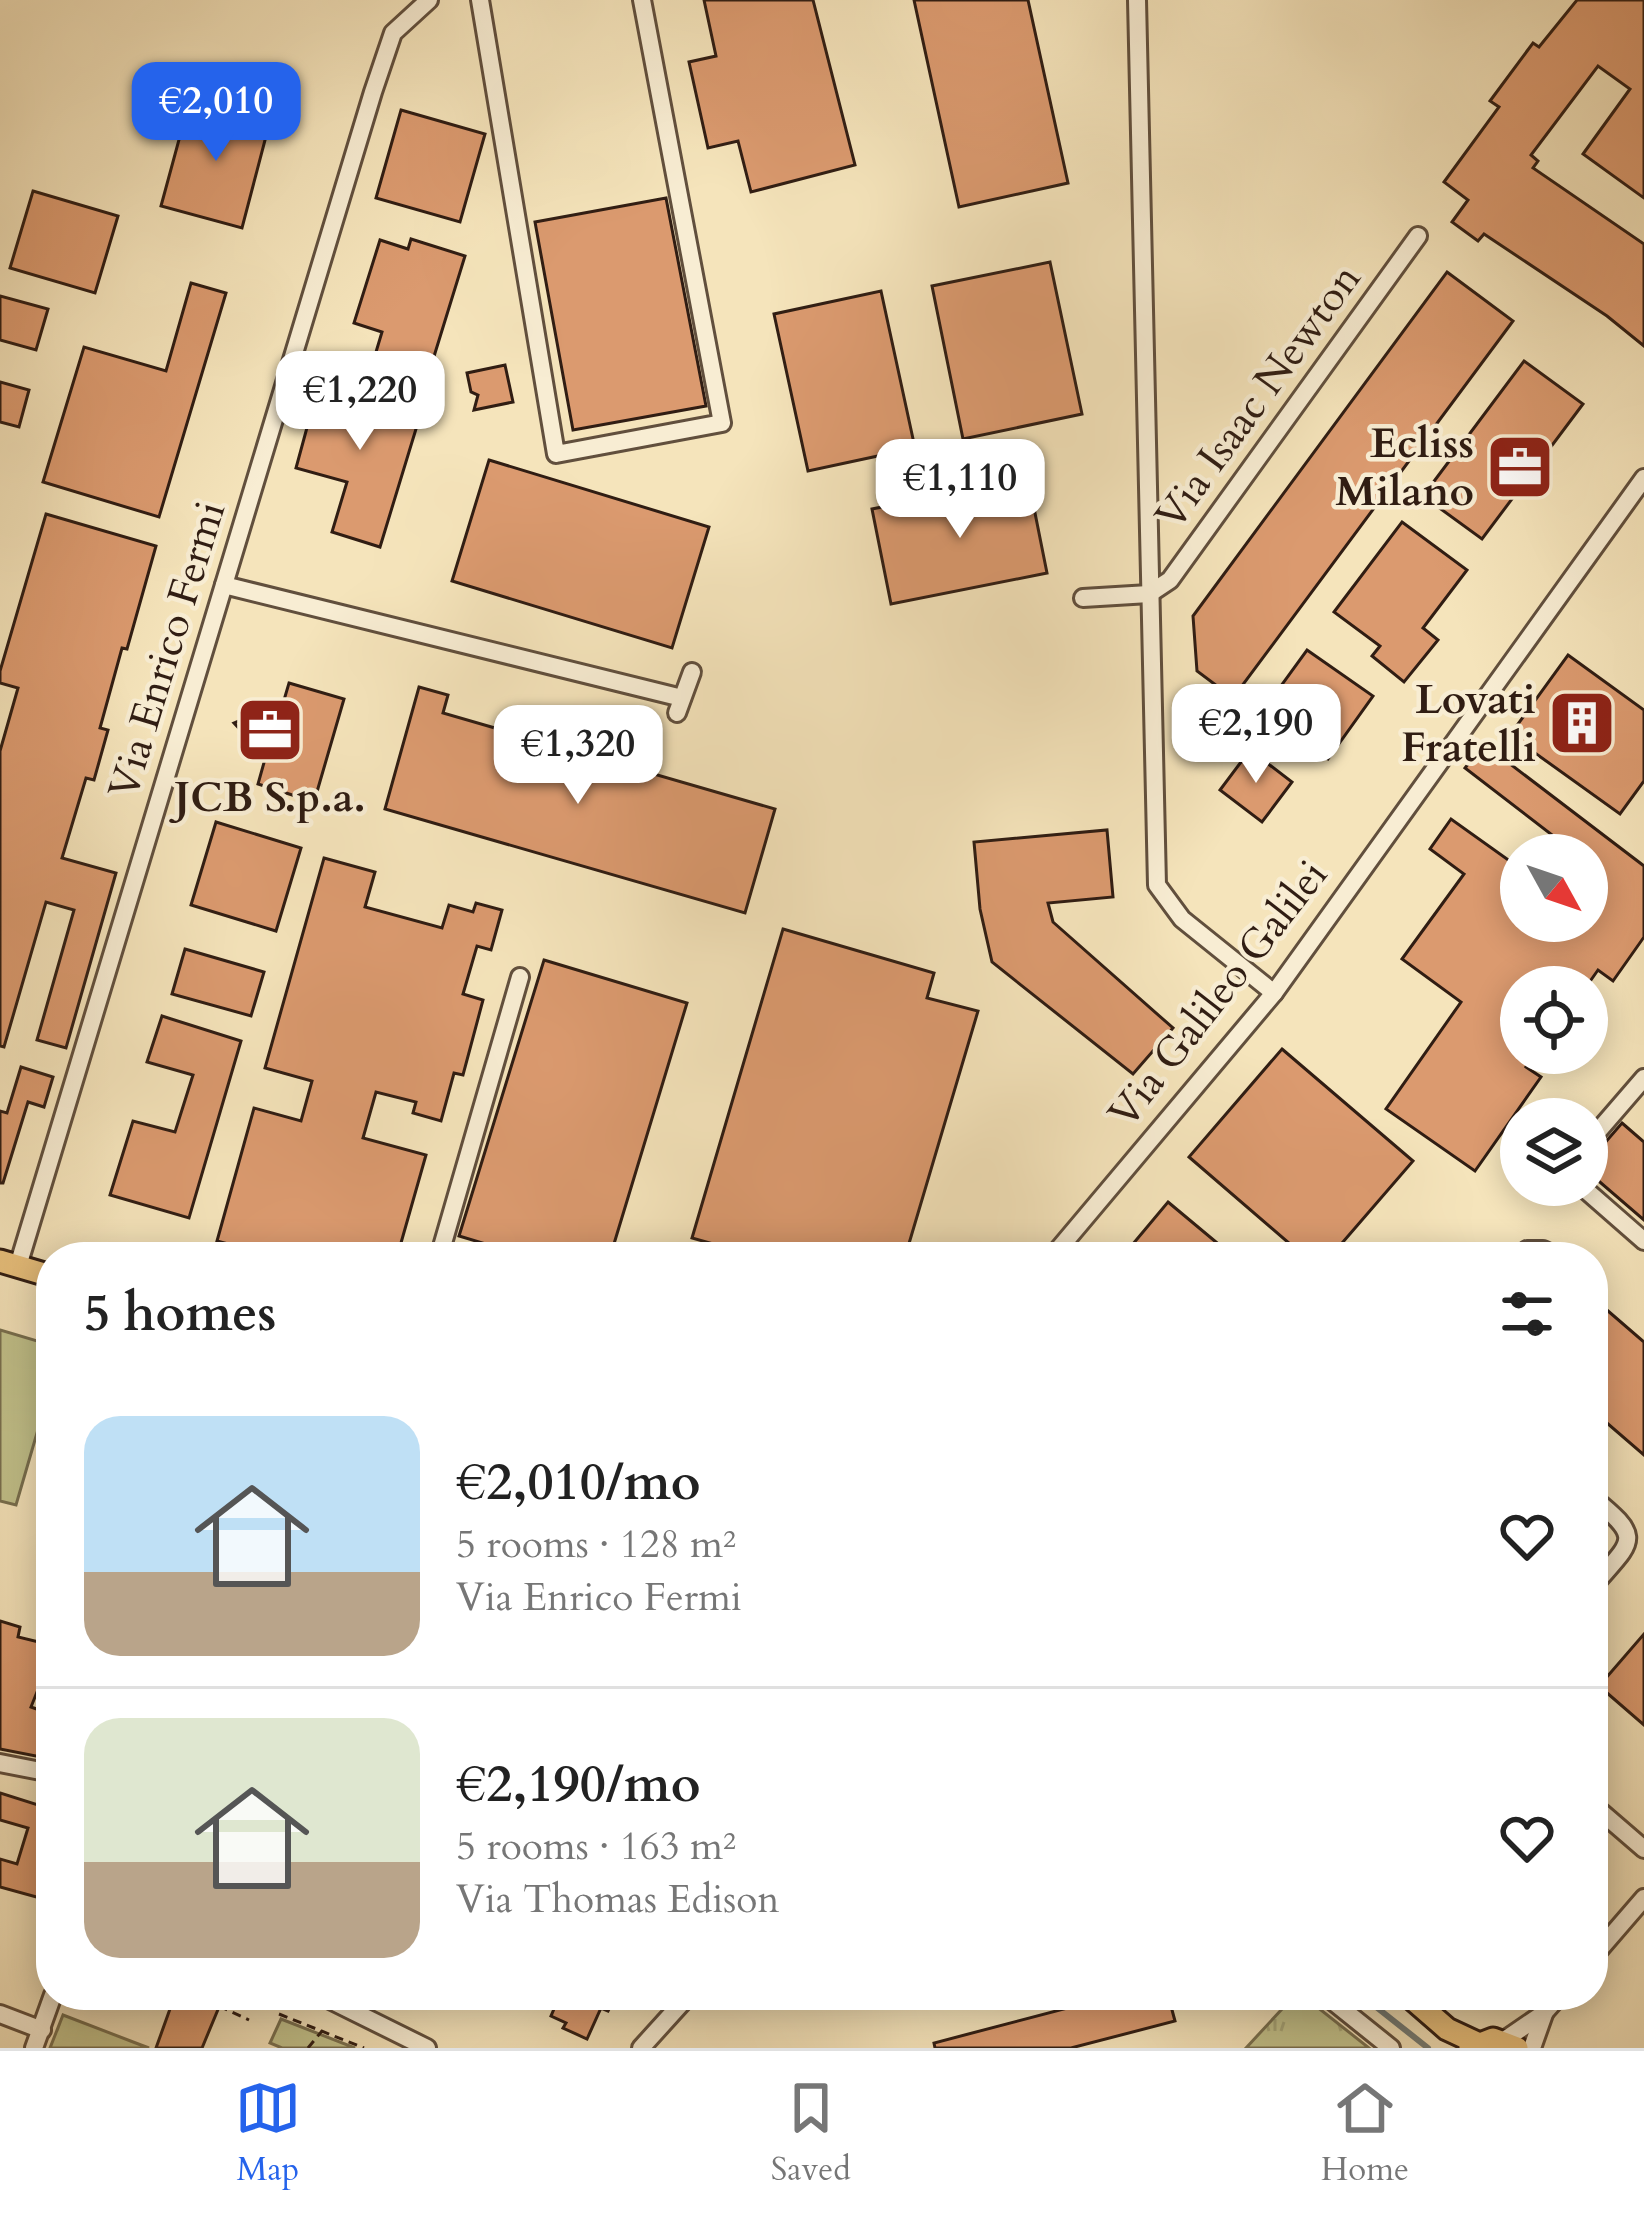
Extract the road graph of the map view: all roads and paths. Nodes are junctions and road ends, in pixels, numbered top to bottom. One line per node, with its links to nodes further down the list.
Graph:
1 (428, 0): 7 (street, Via Enrico Fermi)
2 (481, 0): 3 (street)
3 (642, 0)
4 (1137, 0): 8 (street)
5 (1418, 236): 8 (street, Via Isaac Newton)
6 (1644, 478): 12 (street, Via Galileo Galilei)
7 (224, 585): 10 (street); 19 (street, Via Enrico Fermi)
8 (1149, 594): 9 (street); 12 (street)
9 (1083, 598)
10 (692, 672)
11 (520, 977): 17 (street)
12 (1274, 993): 18 (street, Via Galileo Galilei)
13 (1644, 1078): 14 (street)
14 (1608, 1120)
15 (1604, 1206): 16 (street)
16 (1644, 1241)
17 (443, 1242)
18 (1065, 1242)
19 (9, 1263)
20 (1608, 1509): 21 (street)
21 (1608, 1569)
22 (0, 1763): 23 (street)
23 (36, 1770)
24 (1608, 1818): 25 (street)
25 (1644, 1849)
26 (1644, 1898): 27 (street)
27 (1626, 1919): 28 (street); 29 (street)
28 (1644, 1934)
29 (1608, 1940)
30 (48, 2010): 41 (street)
31 (227, 2010): 40 (path)
32 (350, 2010): 48 (street)
33 (675, 2010): 49 (street)
34 (1343, 2010): 50 (street)
35 (1426, 2010): 43 (main road)
36 (1547, 2010): 37 (street)
37 (1544, 2013): 44 (street); 51 (street)
38 (0, 2014): 41 (street)
39 (279, 2014): 42 (path)
40 (248, 2020)
41 (42, 2030): 45 (street)
42 (323, 2030): 46 (path); 47 (path)
43 (1463, 2042): 44 (main road)
44 (1510, 2044)
45 (34, 2048)
46 (308, 2048)
47 (364, 2048)
48 (427, 2048)
49 (641, 2048)
50 (1391, 2048)
51 (1532, 2048)

